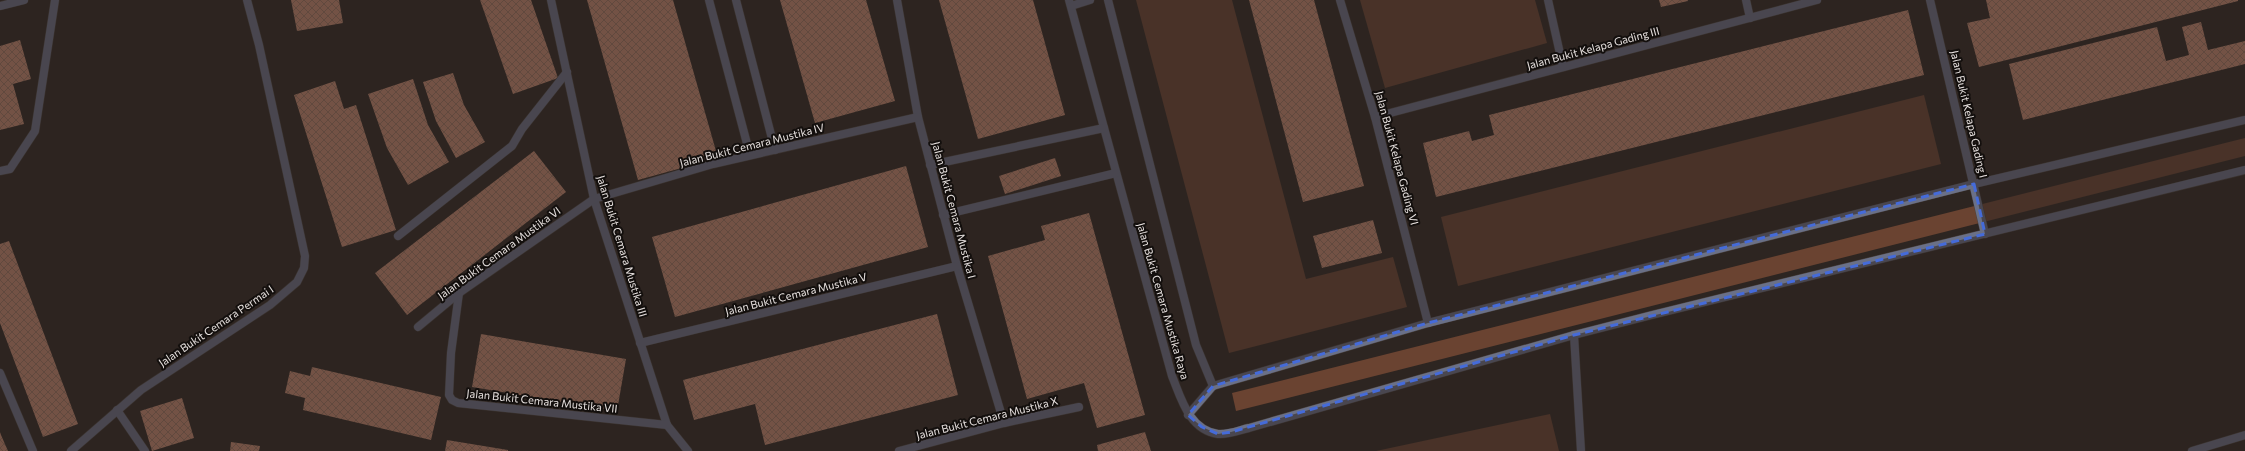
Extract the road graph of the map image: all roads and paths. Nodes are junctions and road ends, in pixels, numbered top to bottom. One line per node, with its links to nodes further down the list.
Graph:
1 (24, 0): 16 (street)
2 (55, 0): 28 (street)
3 (246, 0): 44 (street, Jalan Bukit Cemara Permai I)
4 (551, 0): 19 (street, Jalan Bukit Cemara Mustika III)
5 (709, 0): 25 (street)
6 (736, 0): 24 (street)
7 (898, 0): 20 (street, Jalan Bukit Cemara Mustika I)
8 (1090, 0): 15 (street)
9 (1108, 0): 42 (street, Jalan Bukit Cemara Mustika Raya)
10 (1340, 0): 21 (street, Jalan Bukit Kelapa Gading VI)
11 (1548, 0): 18 (street)
12 (1746, 0): 17 (street)
13 (1817, 0): 17 (street, Jalan Bukit Kelapa Gading III)
14 (1930, 0): 30 (street, Jalan Bukit Kelapa Gading I)
15 (1070, 3): 23 (street, Jalan Bukit Cemara Mustika Raya)
16 (0, 6)
17 (1750, 18): 18 (street, Jalan Bukit Kelapa Gading III)
18 (1563, 67): 21 (street, Jalan Bukit Kelapa Gading III)
19 (567, 72): 31 (street, Jalan Bukit Cemara Mustika III); 34 (street)
20 (918, 117): 24 (street, Jalan Bukit Cemara Mustika IV); 26 (street, Jalan Bukit Cemara Mustika I)
21 (1375, 117): 37 (street, Jalan Bukit Kelapa Gading VI)
22 (2245, 120): 30 (street)
23 (1104, 128): 26 (street); 29 (street, Jalan Bukit Cemara Mustika Raya)
24 (775, 150): 25 (street, Jalan Bukit Cemara Mustika IV)
25 (750, 155): 31 (street, Jalan Bukit Cemara Mustika IV)
26 (930, 165): 32 (street, Jalan Bukit Cemara Mustika I)
27 (2245, 170): 33 (street)
28 (0, 171)
29 (1116, 173): 32 (street); 45 (street, Jalan Bukit Cemara Mustika Raya)
30 (1974, 184): 33 (street, Jalan Bukit Kelapa Gading I); 37 (street)
31 (594, 199): 36 (street, Jalan Bukit Cemara Mustika VI); 40 (street, Jalan Bukit Cemara Mustika III)
32 (943, 215): 35 (street, Jalan Bukit Cemara Mustika I)
33 (1984, 234): 39 (street)
34 (398, 236)
35 (957, 266): 40 (street, Jalan Bukit Cemara Mustika V); 46 (street, Jalan Bukit Cemara Mustika I)
36 (459, 293): 38 (street, Jalan Bukit Cemara Mustika VI); 47 (street, Jalan Bukit Cemara Mustika VII)
37 (1428, 323): 42 (street)
38 (418, 327)
39 (1574, 335): 45 (street); 54 (street)
40 (640, 343): 47 (street, Jalan Bukit Cemara Mustika III)
41 (0, 373): 49 (street)
42 (1213, 386): 45 (street)
43 (1079, 407): 46 (street, Jalan Bukit Cemara Mustika X)
44 (117, 410): 50 (street, Jalan Bukit Cemara Permai I); 51 (street)
45 (1188, 415)
46 (1004, 423): 53 (street, Jalan Bukit Cemara Mustika X)
47 (667, 425): 52 (street)
48 (2245, 435): 55 (street)
49 (33, 451)
50 (71, 451)
51 (145, 451)
52 (688, 451)
53 (899, 451)
54 (1581, 451)
55 (2192, 451)

